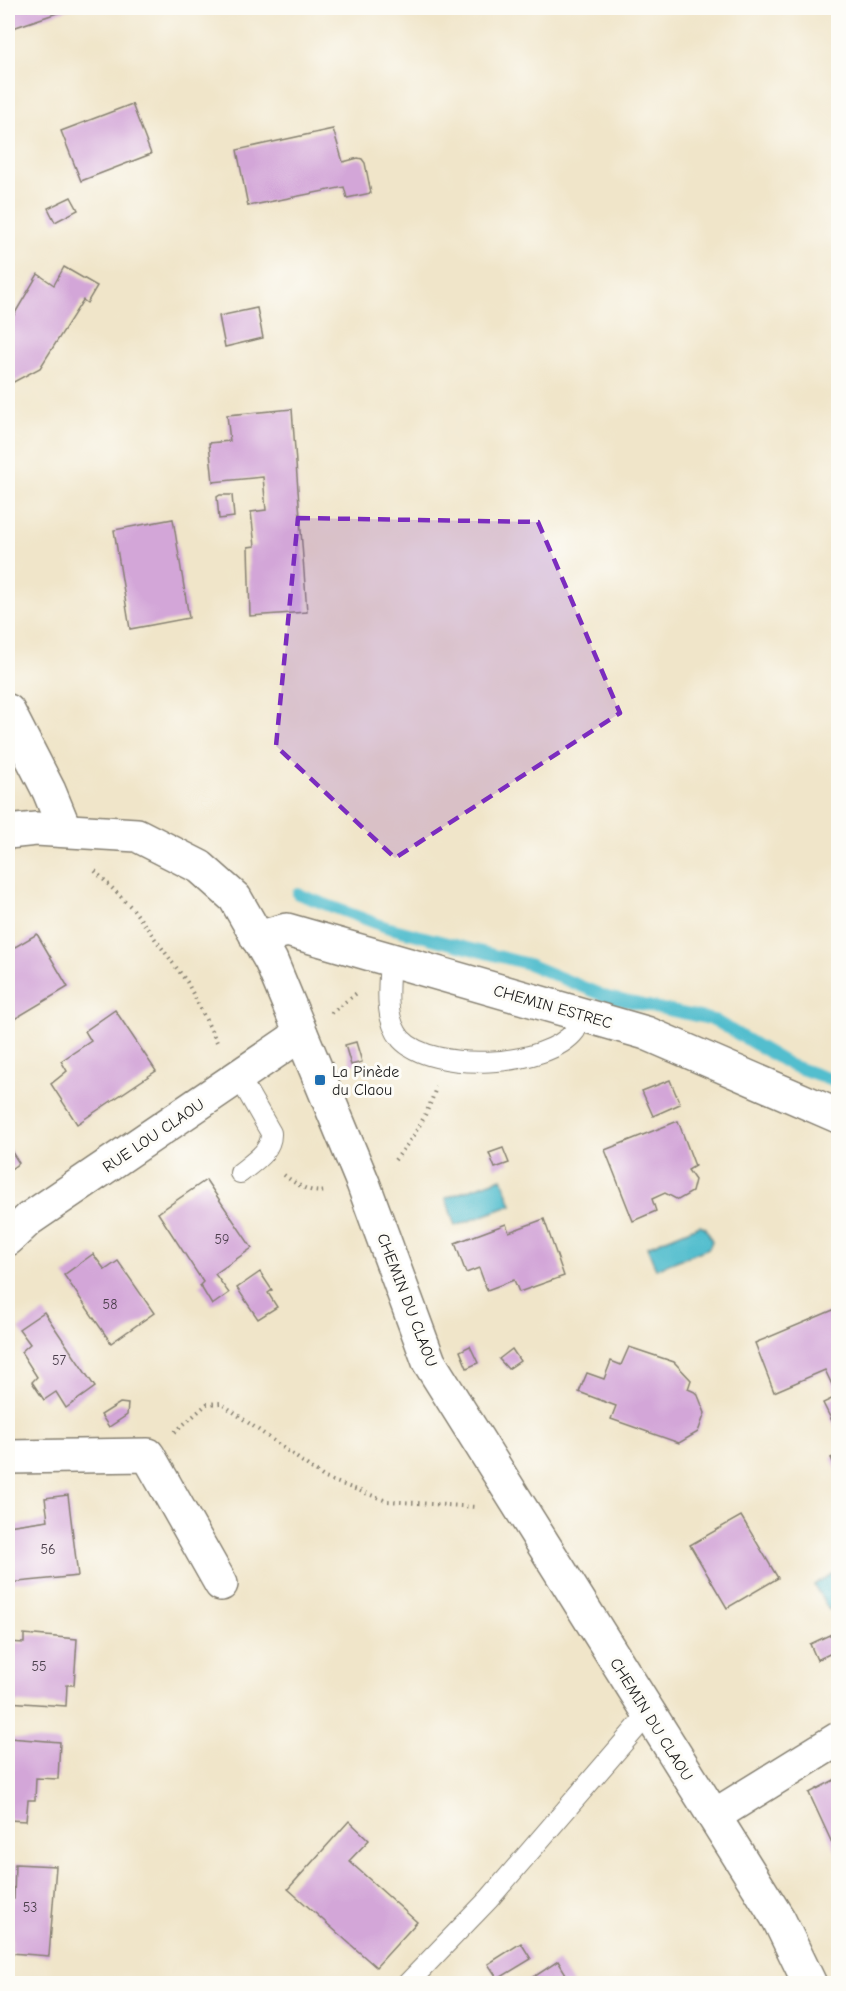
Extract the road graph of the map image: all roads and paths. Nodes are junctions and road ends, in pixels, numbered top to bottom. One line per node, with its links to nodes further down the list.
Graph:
1 (8, 711): 2 (street)
2 (65, 830): 3 (street, CHEMIN DU CLAOU); 5 (street, CHEMIN DU CLAOU)
3 (8, 832)
4 (92, 867): 10 (path)
5 (257, 939): 6 (street, CHEMIN ESTREC); 8 (street, CHEMIN DU CLAOU)
6 (390, 959): 7 (street, CHEMIN ESTREC); 8 (path); 9 (lane)
7 (581, 1014): 9 (lane); 11 (street, CHEMIN ESTREC)
8 (301, 1034): 10 (street, RUE LOU CLAOU); 19 (street, CHEMIN DU CLAOU)
9 (445, 1058): 13 (path)
10 (230, 1064): 12 (lane); 16 (street, RUE LOU CLAOU)
11 (838, 1116)
12 (264, 1152): 14 (lane); 15 (path)
13 (388, 1168)
14 (240, 1173)
15 (336, 1189)
16 (8, 1239)
17 (148, 1455): 18 (street); 19 (path); 20 (street)
18 (8, 1457)
19 (522, 1511): 21 (street, CHEMIN DU CLAOU)
20 (221, 1584)
21 (649, 1713): 23 (street, CHEMIN DU CLAOU); 24 (lane)
22 (838, 1739): 23 (street)
23 (714, 1816): 25 (street, CHEMIN DU CLAOU)
24 (407, 1983)
25 (810, 1983)

